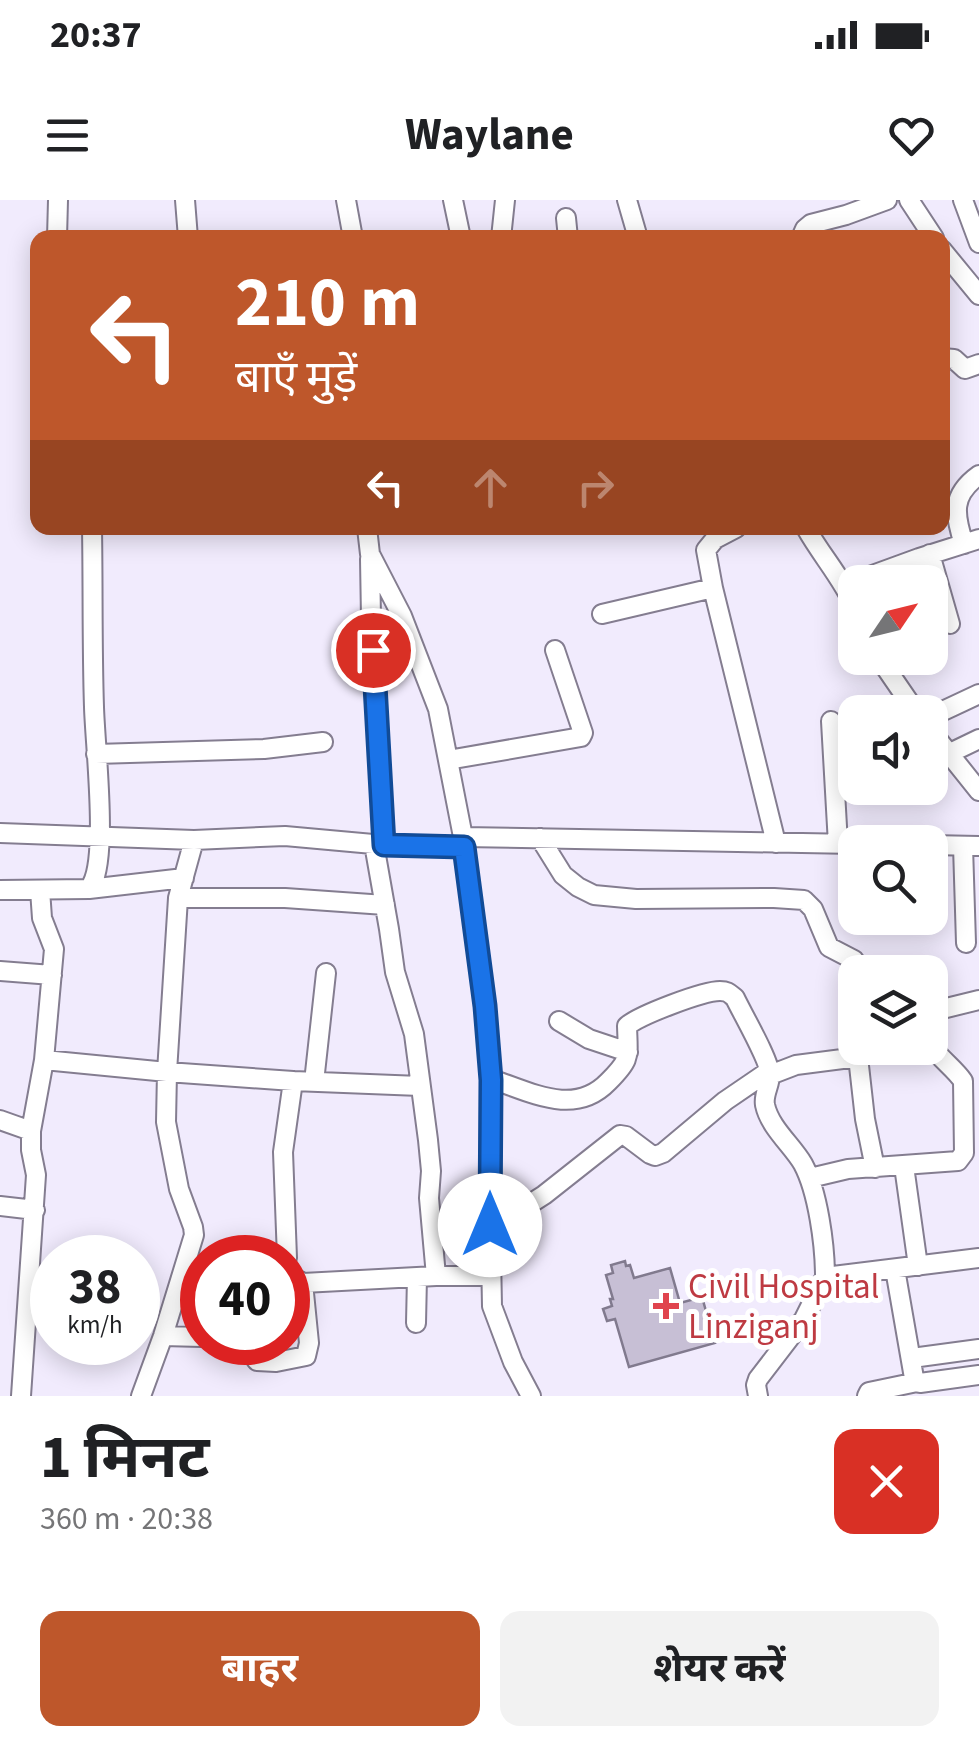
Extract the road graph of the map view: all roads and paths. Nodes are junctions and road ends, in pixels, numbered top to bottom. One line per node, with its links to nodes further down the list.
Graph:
1 (58, 200): 10 (street)
2 (185, 200): 11 (street)
3 (346, 200): 12 (street)
4 (453, 200): 13 (street)
5 (504, 200): 14 (street)
6 (627, 200): 15 (street)
7 (887, 200): 16 (street)
8 (909, 200): 17 (street)
9 (963, 200): 18 (street)
10 (57, 230)
11 (187, 230)
12 (352, 230)
13 (459, 230)
14 (502, 230)
15 (636, 230)
16 (805, 230)
17 (926, 230)
18 (979, 243)
19 (950, 264): 20 (street)
20 (979, 295)
21 (950, 358): 22 (street)
22 (979, 364)
23 (979, 475): 28 (street)
24 (92, 535): 43 (street)
25 (368, 535): 29 (street)
26 (721, 535): 33 (street)
27 (810, 535): 32 (street)
28 (971, 541): 30 (street)
29 (370, 548): 45 (street); 54 (street)
30 (930, 554): 31 (street); 35 (street)
31 (900, 565)
32 (838, 575)
33 (713, 588): 34 (street); 53 (street)
34 (602, 614)
35 (950, 624)
36 (555, 650): 45 (street)
37 (979, 694): 38 (street)
38 (948, 709)
39 (831, 720): 47 (street)
40 (979, 738): 44 (street)
41 (323, 742): 43 (street)
42 (948, 752): 44 (street)
43 (96, 754): 49 (street)
44 (950, 754): 46 (street)
45 (448, 760): 52 (street)
46 (979, 791)
47 (845, 825)
48 (0, 833): 49 (street)
49 (100, 838): 51 (street); 58 (street)
50 (540, 838): 52 (street); 53 (street); 64 (street)
51 (194, 840): 54 (street); 57 (street)
52 (464, 842): 54 (street); 78 (street)
53 (776, 842): 55 (street)
54 (379, 844): 62 (street)
55 (838, 844)
56 (971, 846): 63 (street)
57 (184, 878): 60 (street); 61 (street)
58 (92, 884)
59 (0, 890): 60 (street)
60 (40, 890): 67 (street)
61 (178, 898): 62 (street); 76 (street)
62 (385, 905): 81 (street)
63 (966, 944)
64 (844, 955)
65 (0, 971): 67 (street)
66 (326, 973): 80 (street)
67 (52, 975): 73 (street)
68 (979, 1000): 69 (street)
69 (948, 1008)
70 (560, 1021): 71 (street)
71 (628, 1052): 77 (street); 78 (street)
72 (838, 1056): 77 (street)
73 (44, 1060): 76 (street); 83 (street)
74 (858, 1065): 85 (street)
75 (947, 1065): 84 (street)
76 (167, 1072): 79 (street); 99 (street)
77 (770, 1073): 86 (street); 89 (street)
78 (491, 1080): 89 (street)
79 (292, 1081): 80 (street); 90 (street)
80 (314, 1082): 81 (street)
81 (420, 1086): 96 (street)
82 (0, 1120): 83 (street)
83 (31, 1131): 88 (street)
84 (904, 1166): 85 (street); 92 (street)
85 (875, 1168): 86 (street)
86 (810, 1178): 97 (street)
87 (0, 1206): 88 (street)
88 (34, 1210): 105 (street)
89 (490, 1225): 94 (street)
90 (287, 1235)
91 (979, 1258): 92 (street)
92 (918, 1266): 93 (street)
93 (895, 1269): 97 (street); 102 (street)
94 (492, 1276): 96 (street); 107 (street)
95 (310, 1277): 96 (street)
96 (426, 1277): 98 (street)
97 (825, 1277): 108 (street)
98 (416, 1323)
99 (163, 1336): 100 (street); 106 (street)
100 (180, 1336)
101 (979, 1350): 102 (street)
102 (912, 1358): 104 (street)
103 (979, 1375): 104 (street)
104 (917, 1382): 109 (street)
105 (21, 1396)
106 (141, 1396)
107 (531, 1396)
108 (758, 1396)
109 (867, 1396)

